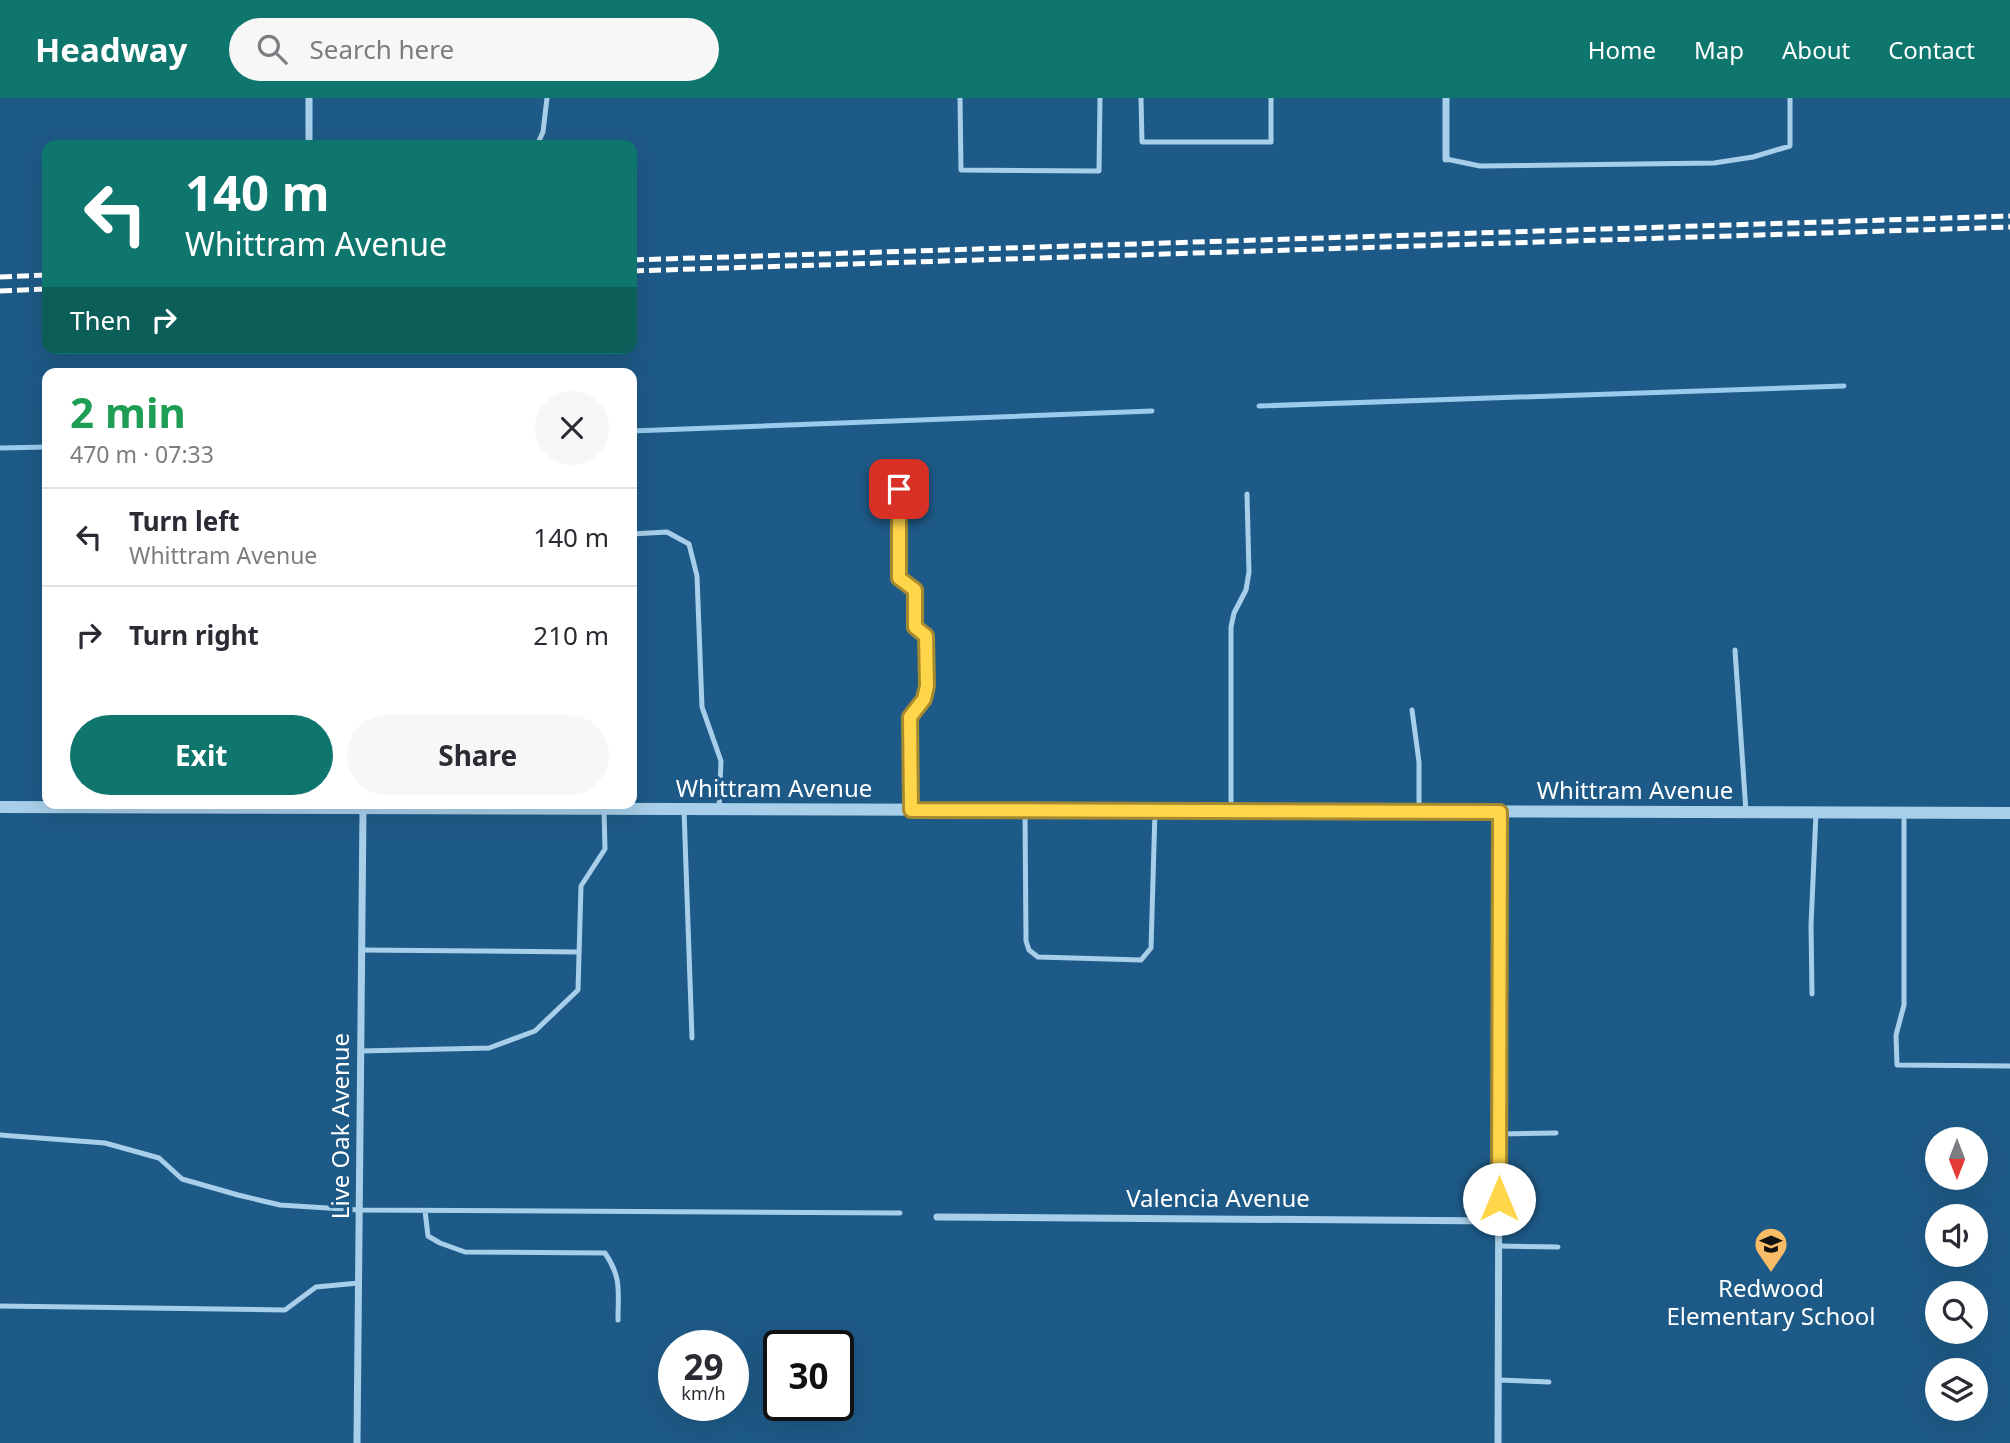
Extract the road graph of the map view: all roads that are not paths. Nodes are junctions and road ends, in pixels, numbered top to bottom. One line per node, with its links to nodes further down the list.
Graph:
1 (309, 98): 9 (street)
2 (547, 98): 10 (lane)
3 (960, 98): 4 (lane)
4 (1100, 98)
5 (1141, 98): 6 (lane)
6 (1272, 98)
7 (1446, 98): 11 (street)
8 (1790, 98): 11 (lane)
9 (309, 140)
10 (539, 140)
11 (1446, 159)
12 (899, 489): 23 (lane)
13 (1247, 494): 26 (lane)
14 (637, 534): 22 (lane)
15 (1735, 650): 29 (lane)
16 (1412, 710): 27 (lane)
17 (0, 807): 18 (street, Whittram Avenue)
18 (42, 807)
19 (363, 809): 33 (street, Live Oak Avenue)
20 (604, 809): 21 (street, Whittram Avenue); 34 (lane)
21 (684, 810): 22 (street, Whittram Avenue); 36 (lane)
22 (719, 810): 23 (street, Whittram Avenue)
23 (911, 810): 24 (street, Whittram Avenue)
24 (1025, 811): 25 (street, Whittram Avenue); 25 (lane)
25 (1155, 811): 26 (street, Whittram Avenue)
26 (1231, 811): 27 (street, Whittram Avenue)
27 (1419, 811): 28 (street, Whittram Avenue)
28 (1500, 812): 29 (street, Whittram Avenue); 40 (street)
29 (1746, 812): 30 (street, Whittram Avenue)
30 (1816, 813): 31 (street, Whittram Avenue); 35 (lane)
31 (1904, 813): 32 (street, Whittram Avenue); 38 (lane)
32 (2010, 813)
33 (361, 950): 34 (lane); 37 (street, Live Oak Avenue)
34 (579, 953): 37 (lane)
35 (1812, 994)
36 (692, 1038)
37 (360, 1051): 42 (street, Live Oak Avenue)
38 (2010, 1066)
39 (1556, 1133): 40 (lane)
40 (1499, 1134): 46 (street)
41 (0, 1135): 42 (lane)
42 (359, 1210): 43 (lane); 49 (street, Live Oak Avenue)
43 (425, 1210): 44 (lane); 51 (lane)
44 (901, 1213)
45 (937, 1217): 46 (street, Valencia Avenue)
46 (1499, 1221): 47 (street)
47 (1499, 1246): 48 (lane); 52 (street)
48 (1558, 1247)
49 (359, 1283): 50 (lane); 54 (street, Live Oak Avenue)
50 (0, 1306)
51 (618, 1320)
52 (1498, 1380): 53 (lane); 55 (street)
53 (1549, 1382)
54 (357, 1443)
55 (1498, 1443)

